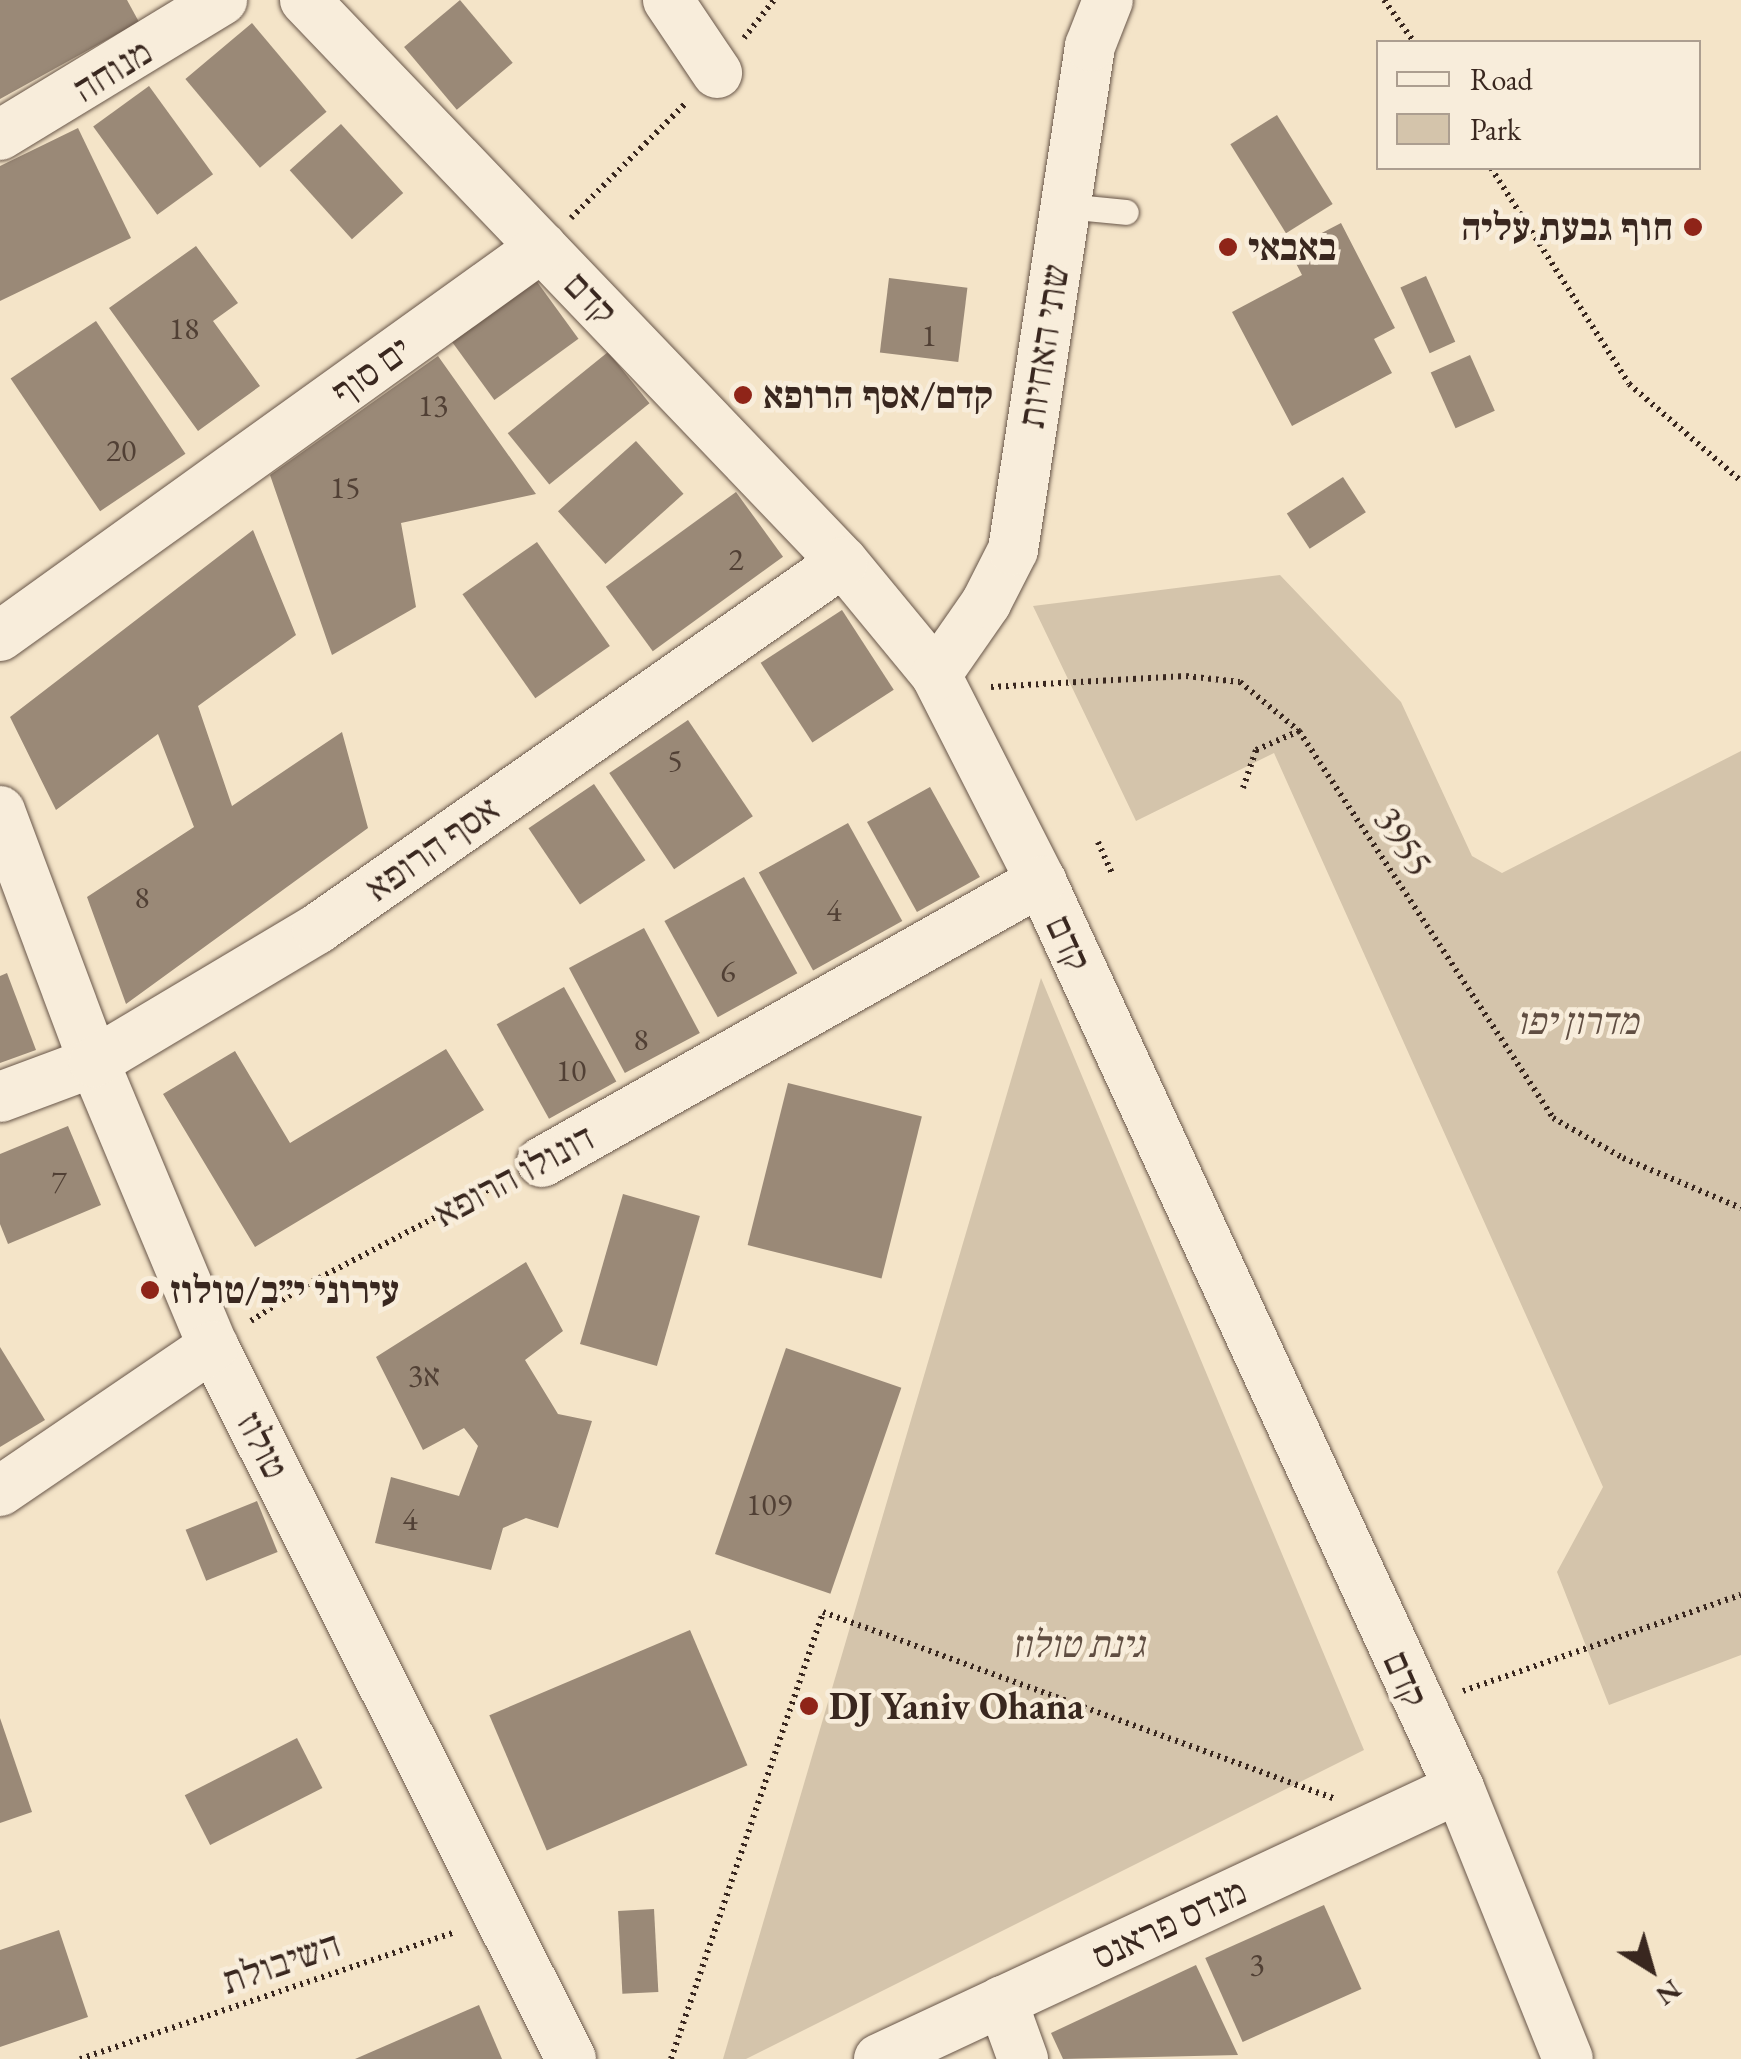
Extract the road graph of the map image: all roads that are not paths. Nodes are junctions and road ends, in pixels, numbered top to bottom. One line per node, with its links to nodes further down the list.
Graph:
1 (222, 0): 6 (street, מנוחה)
2 (305, 0): 9 (street, קדם)
3 (668, 0): 5 (street)
4 (1108, 0): 7 (street, שתי האחיות)
5 (717, 73)
6 (0, 135)
7 (1065, 206): 8 (lane); 12 (street, שתי האחיות)
8 (1126, 212)
9 (542, 247): 10 (street, קדם); 11 (street, ים סוף)
10 (843, 562): 12 (street, קדם); 15 (street, אסף הרופא)
11 (0, 636)
12 (941, 684): 14 (street, קדם)
13 (0, 811): 15 (street, טולוז)
14 (1041, 881): 17 (street, דונולו הרופא); 20 (street, קדם)
15 (94, 1062): 16 (street, אסף הרופא); 18 (street, טולוז)
16 (0, 1098)
17 (542, 1162)
18 (213, 1346): 19 (street); 22 (street, טולוז)
19 (0, 1491)
20 (1458, 1788): 21 (street, מנדס פראנס); 25 (street, קדם)
21 (1002, 2001): 23 (street, מנדס פראנס); 24 (street)
22 (571, 2059)
23 (880, 2059)
24 (1023, 2059)
25 (1568, 2059)

